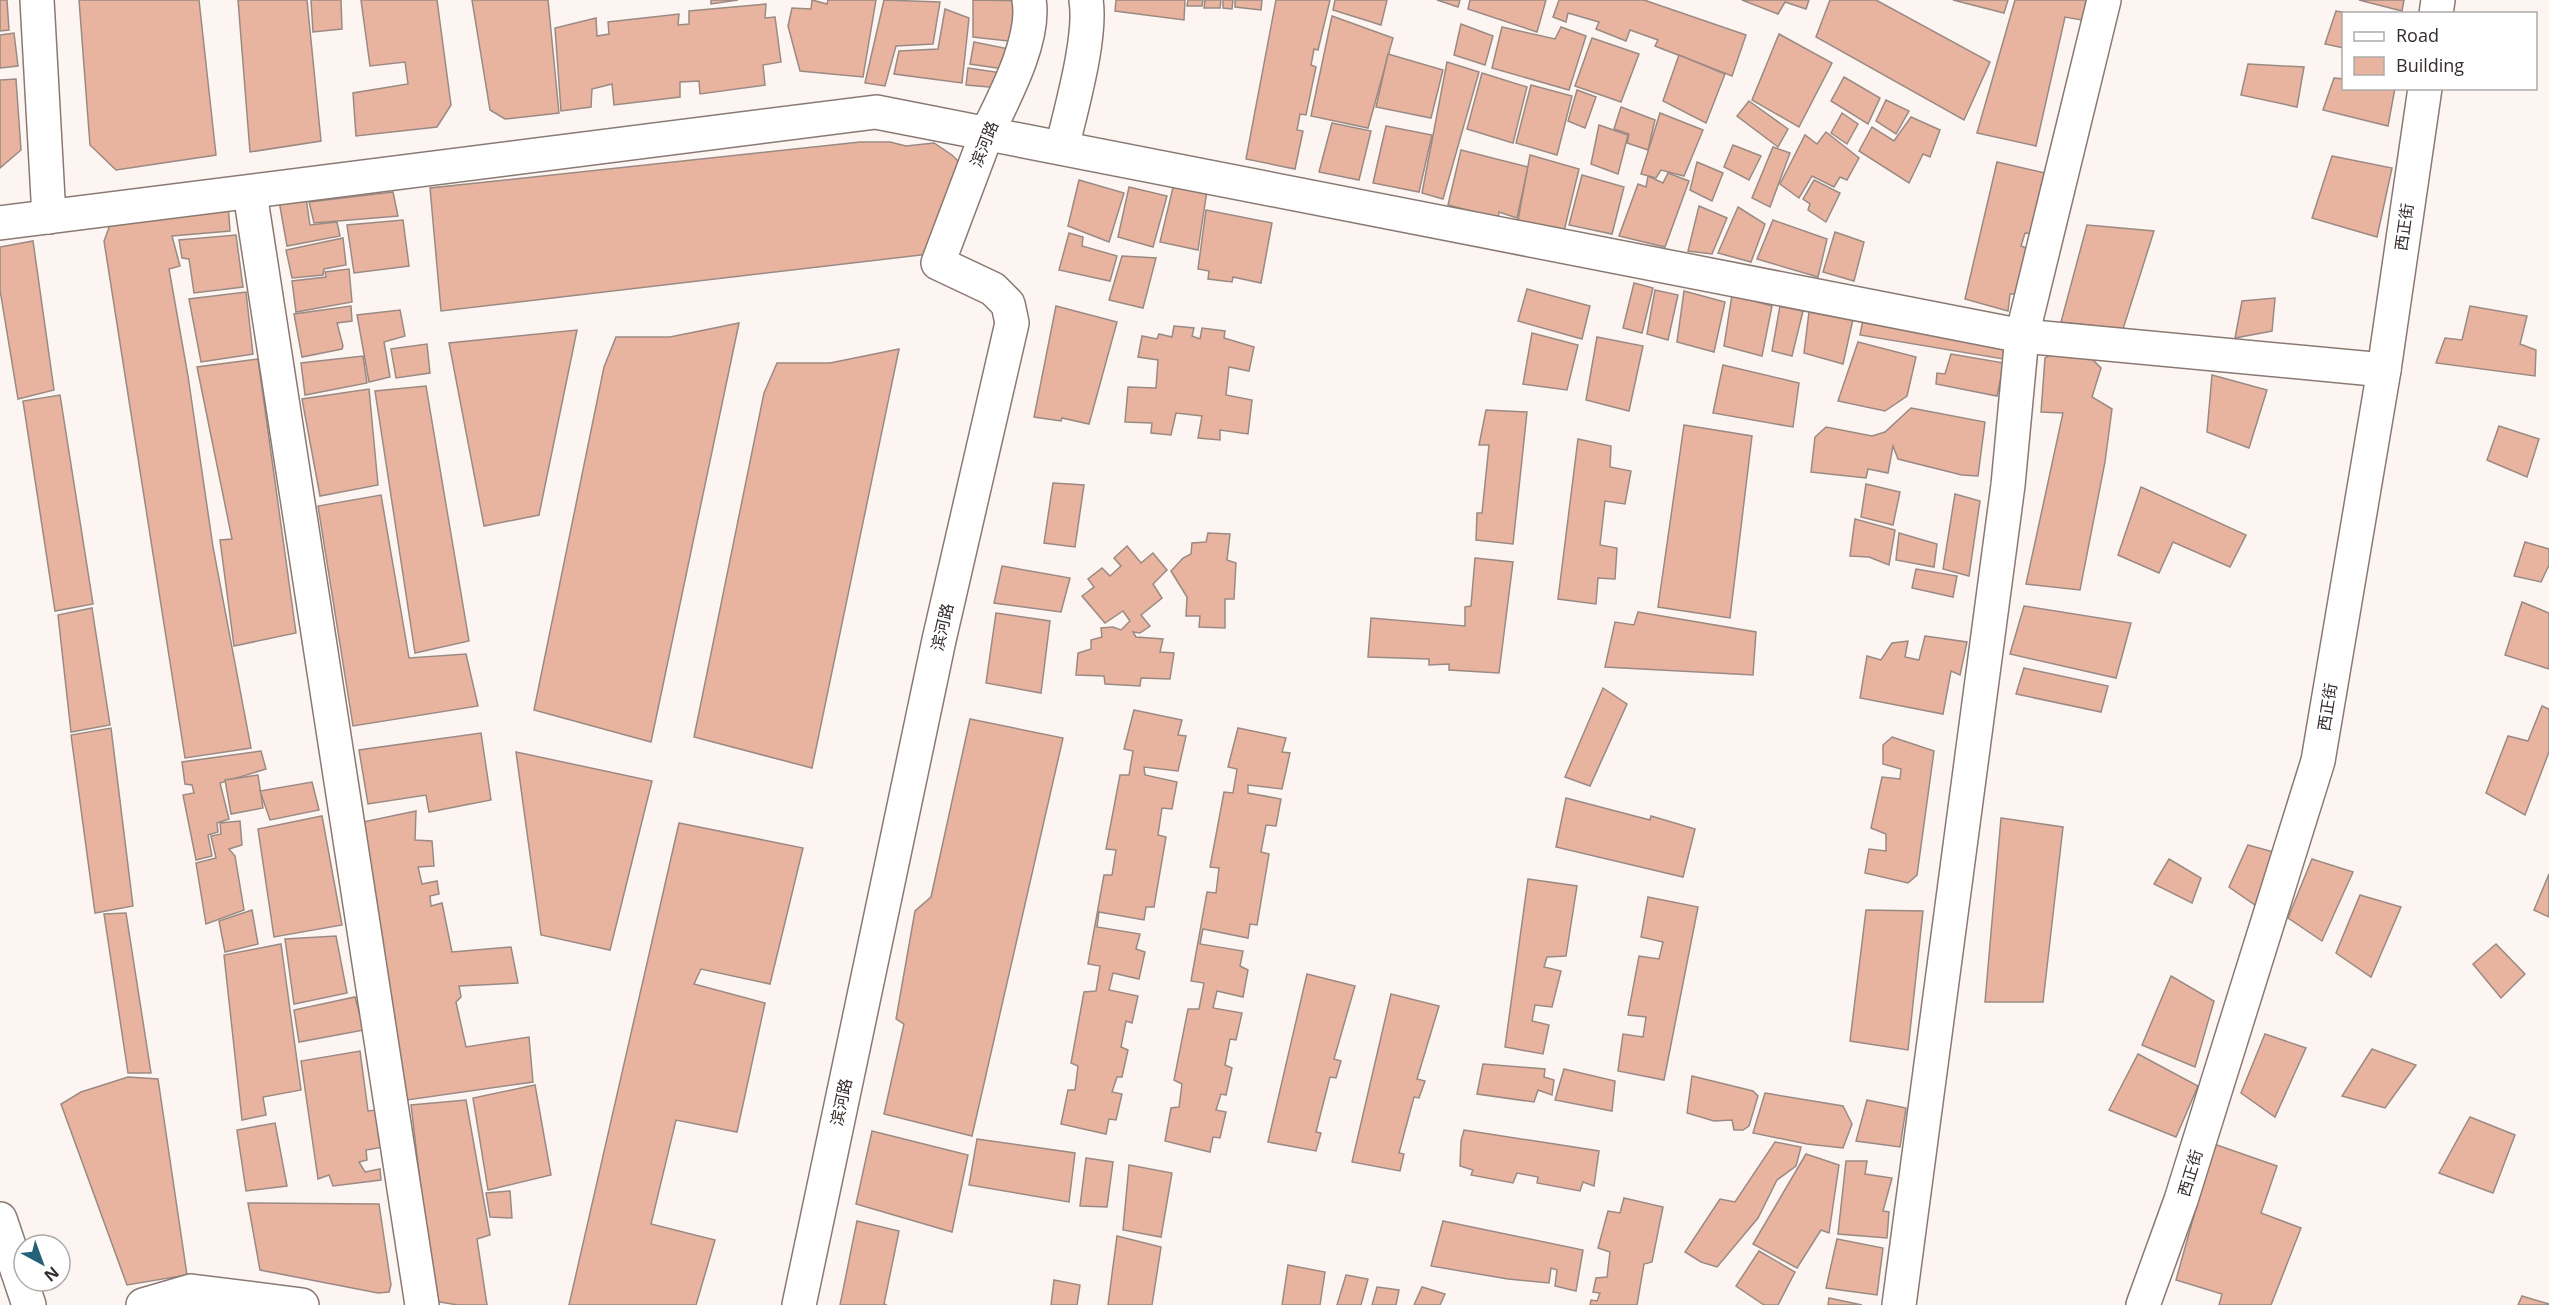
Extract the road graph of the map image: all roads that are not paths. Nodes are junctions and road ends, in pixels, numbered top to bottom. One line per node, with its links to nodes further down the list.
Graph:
1 (37, 0): 9 (main road)
2 (1029, 0): 6 (main road, 滨河路)
3 (1086, 0): 7 (main road)
4 (2104, 0): 11 (main road)
5 (2425, 90): 12 (main road, 西正街)
6 (987, 133): 7 (main road); 8 (main road); 18 (main road, 滨河路)
7 (1062, 148): 11 (main road)
8 (250, 193): 9 (main road); 17 (main road)
9 (49, 217): 10 (main road)
10 (0, 223)
11 (2022, 336): 12 (main road); 19 (main road)
12 (2384, 370): 20 (main road, 西正街)
13 (0, 1220): 14 (main road)
14 (29, 1305)
15 (143, 1305): 16 (main road)
16 (302, 1305)
17 (422, 1305)
18 (799, 1305)
19 (1899, 1305)
20 (2143, 1305)

